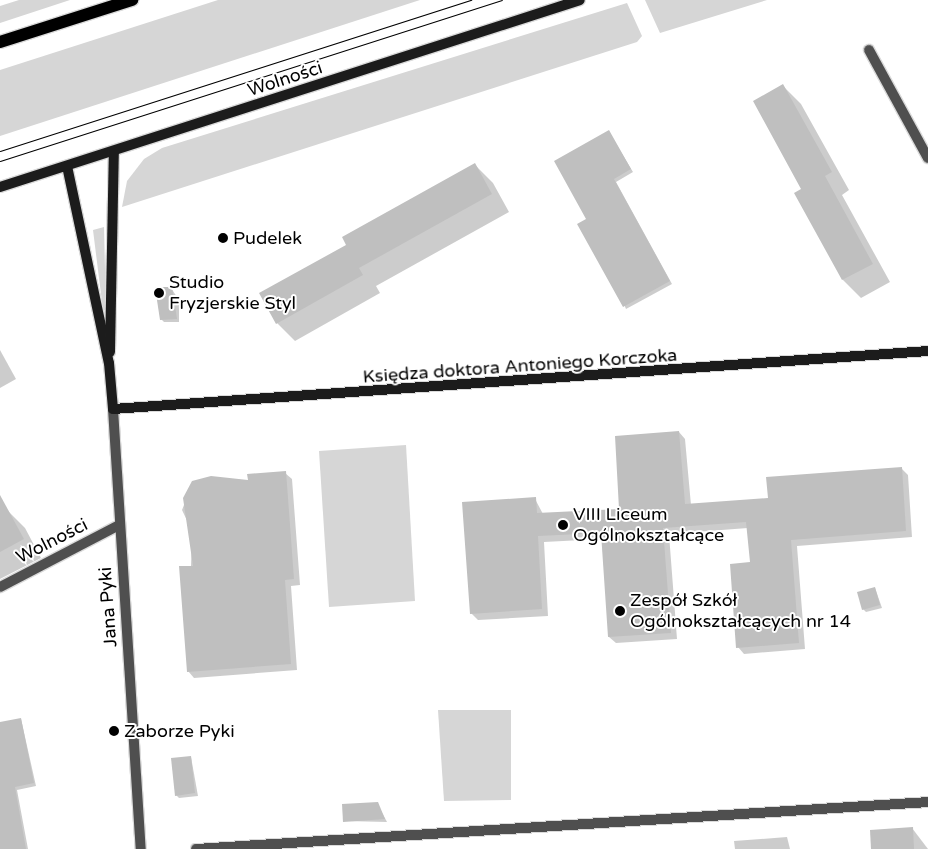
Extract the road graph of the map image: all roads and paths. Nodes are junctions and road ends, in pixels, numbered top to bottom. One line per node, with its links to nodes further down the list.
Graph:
1 (132, 0): 3 (main road)
2 (580, 0): 5 (street, Wolności)
3 (0, 42)
4 (869, 50): 6 (street)
5 (114, 151): 7 (street, Wolności); 10 (street, Jana Pyki)
6 (928, 158)
7 (67, 166): 8 (street, Wolności); 10 (street, Jana Pyki)
8 (0, 187)
9 (928, 351): 11 (street, Księdza doktora Antoniego Korczoka)
10 (109, 363): 11 (street, Jana Pyki)
11 (113, 409): 12 (street, Jana Pyki)
12 (119, 525): 13 (street, Wolności); 15 (street, Jana Pyki)
13 (0, 587)
14 (928, 802): 16 (street)
15 (141, 849)
16 (196, 849)

